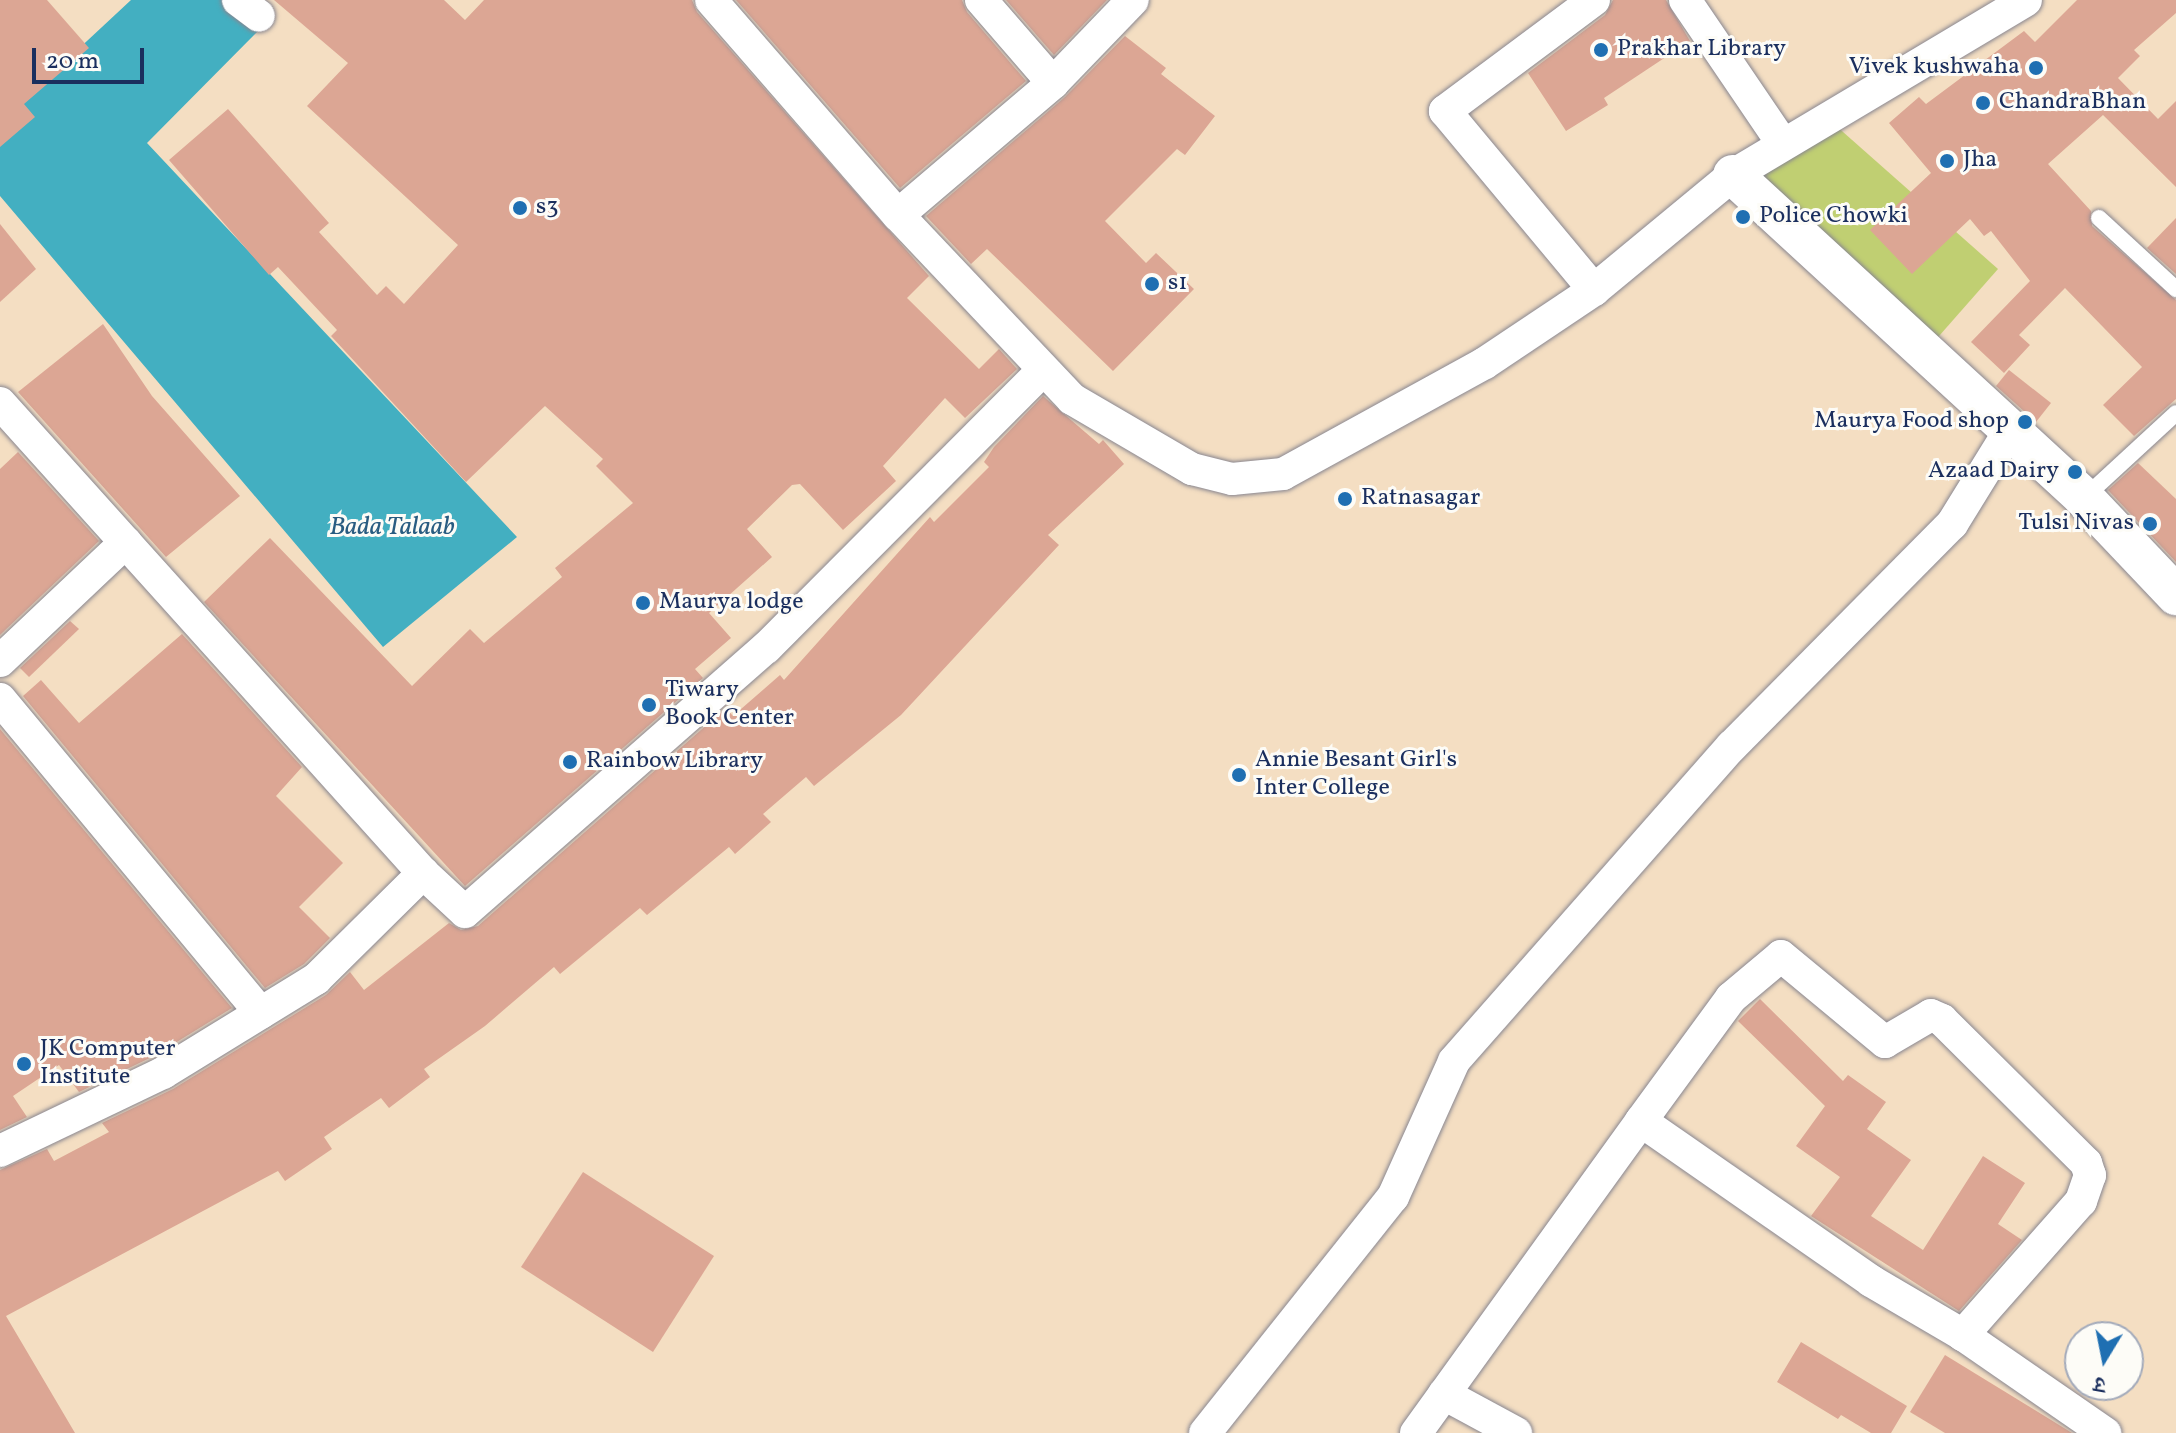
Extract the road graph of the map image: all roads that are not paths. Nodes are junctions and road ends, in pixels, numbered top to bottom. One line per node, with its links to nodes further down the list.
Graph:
1 (711, 0): 10 (street)
2 (981, 0): 7 (street)
3 (1133, 0): 7 (street)
4 (1594, 0): 13 (street)
5 (1685, 0): 8 (street)
6 (2026, 0): 8 (street)
7 (1053, 83): 10 (street)
8 (1783, 144): 9 (street)
9 (1733, 175): 13 (street); 17 (street)
10 (898, 215): 14 (street)
11 (2099, 218): 12 (lane)
12 (2176, 289)
13 (1594, 290): 14 (street)
14 (1043, 370): 23 (street)
15 (0, 403): 19 (street)
16 (2176, 413): 18 (lane)
17 (2010, 430): 18 (street); 29 (street)
18 (2084, 498): 20 (street)
19 (126, 542): 21 (street); 23 (street)
20 (2176, 595)
21 (0, 661)
22 (0, 699): 24 (street)
23 (423, 873): 24 (street)
24 (261, 1013): 26 (street)
25 (1641, 1121): 27 (street); 27 (street); 28 (street)
26 (0, 1151)
27 (1963, 1335): 32 (street)
28 (1444, 1394): 30 (street); 31 (street)
29 (1205, 1433)
30 (1416, 1433)
31 (1516, 1433)
32 (2105, 1433)

